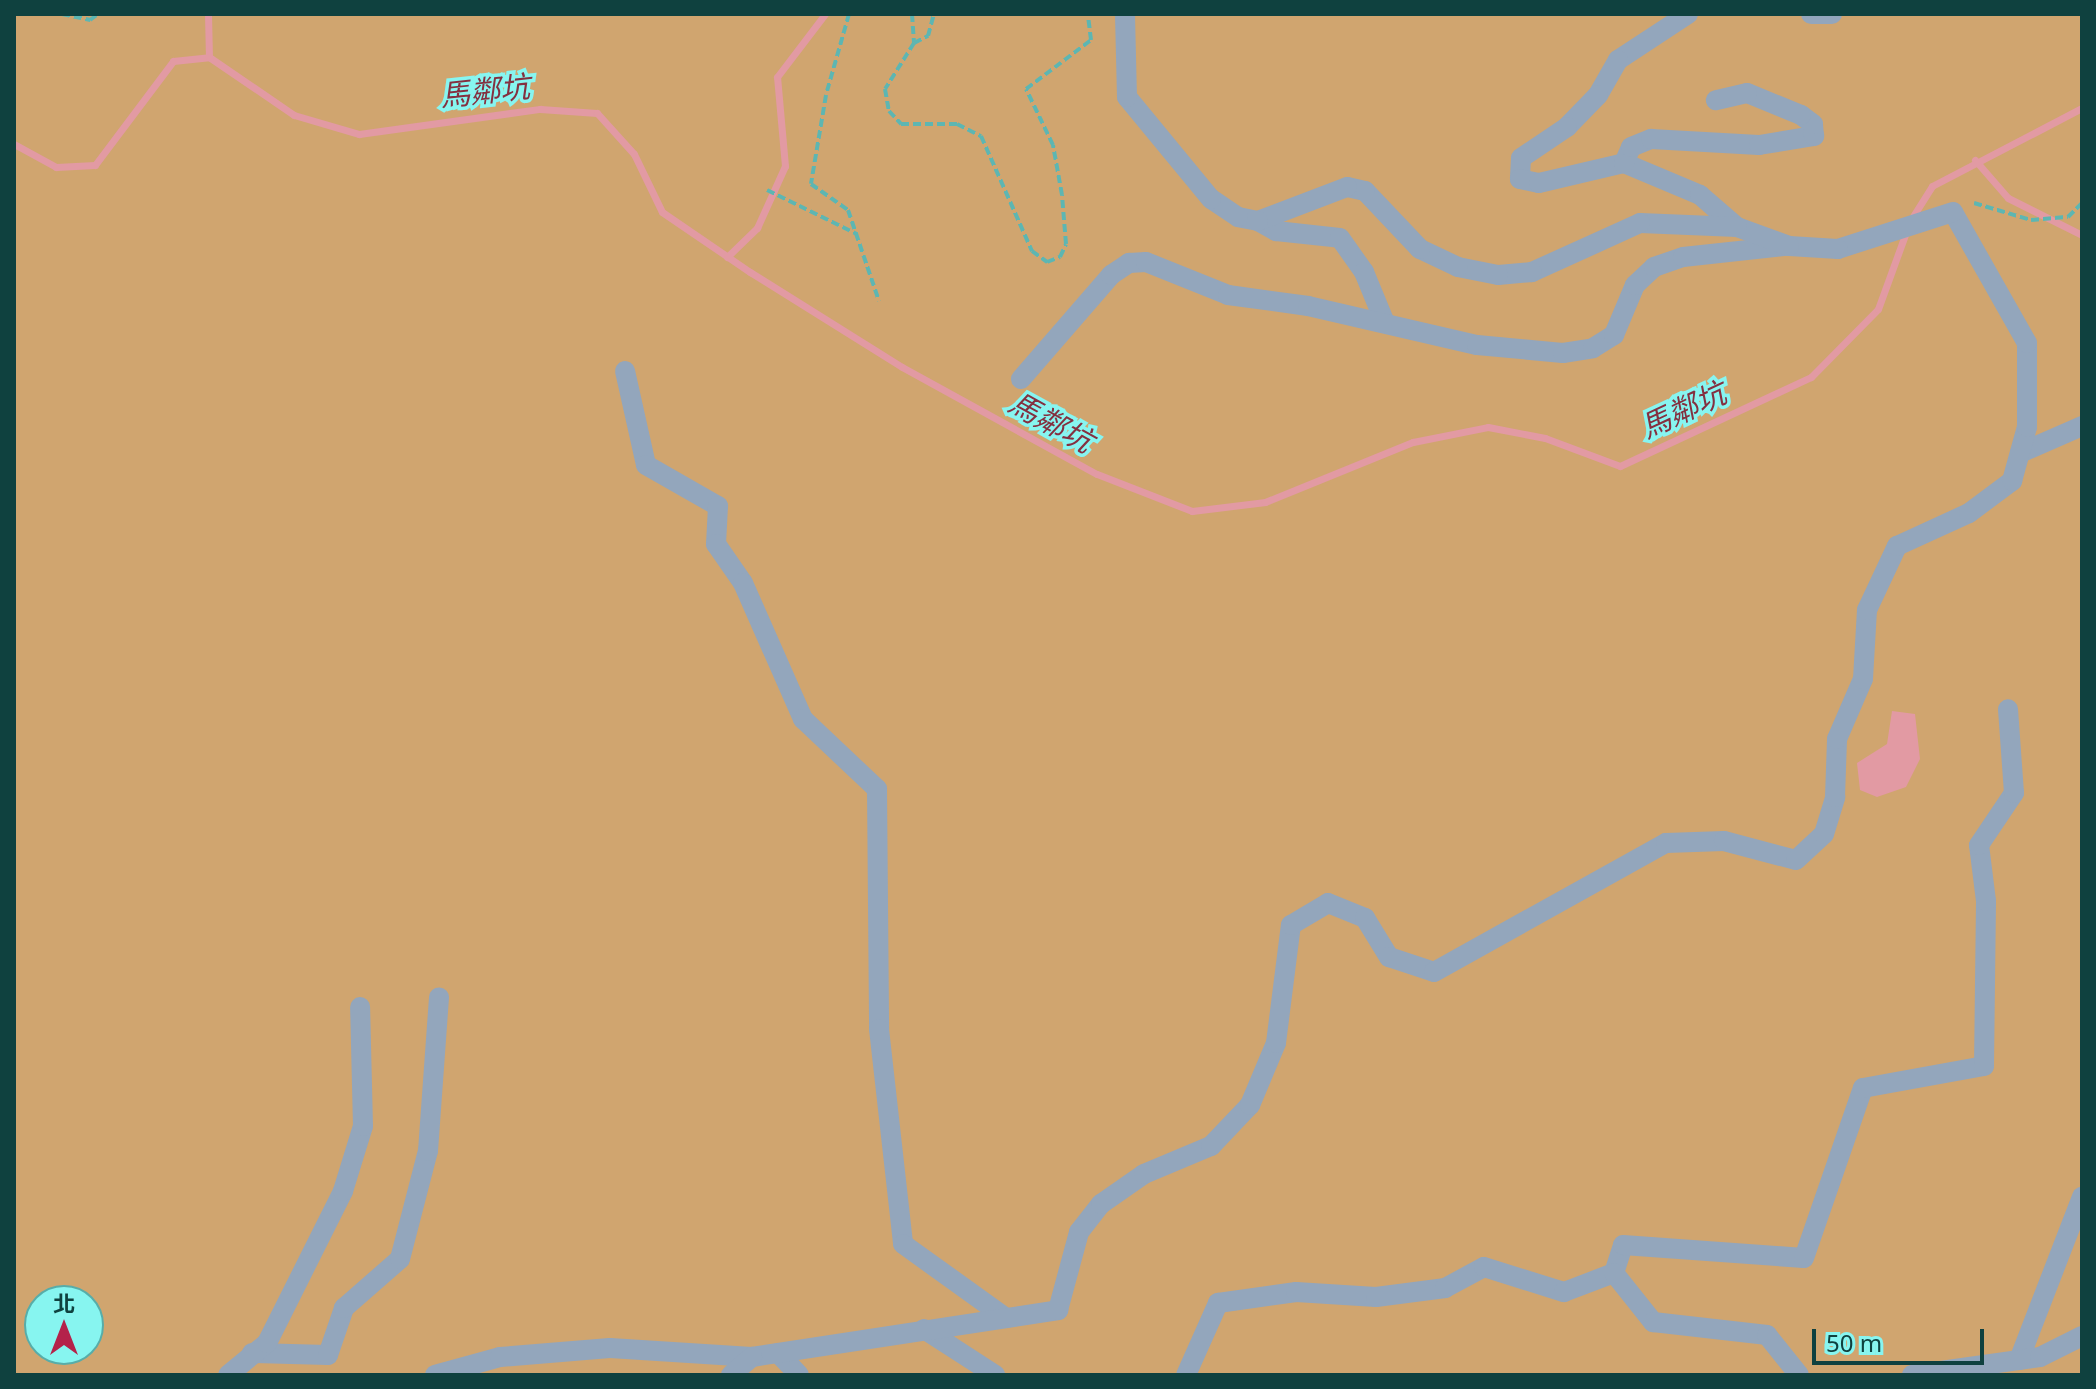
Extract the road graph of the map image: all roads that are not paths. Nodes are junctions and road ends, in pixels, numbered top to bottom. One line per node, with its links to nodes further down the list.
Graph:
1 (1125, 14): 7 (street)
2 (1688, 14): 6 (street)
3 (1811, 14): 4 (street)
4 (1832, 14)
5 (1716, 100): 6 (street)
6 (1624, 163): 8 (street)
7 (1258, 221): 8 (street); 10 (street)
8 (1737, 227): 9 (street)
9 (1789, 246): 10 (street); 14 (street)
10 (1385, 323): 12 (street)
11 (625, 371): 20 (street)
12 (1021, 379)
13 (2082, 426): 14 (street)
14 (2020, 453): 20 (street)
15 (2008, 709): 19 (street)
16 (439, 997): 23 (street)
17 (360, 1007): 23 (street)
18 (2082, 1197): 26 (street)
19 (1614, 1273): 32 (street); 33 (street)
20 (1006, 1318): 21 (street)
21 (924, 1329): 24 (street); 31 (street)
22 (2082, 1336): 26 (street)
23 (252, 1353): 27 (street)
24 (778, 1353): 25 (street); 30 (street)
25 (752, 1357): 28 (street); 29 (street)
26 (2019, 1360): 34 (street)
27 (228, 1375)
28 (435, 1375)
29 (731, 1375)
30 (799, 1375)
31 (995, 1375)
32 (1186, 1375)
33 (1799, 1375)
34 (1912, 1375)

